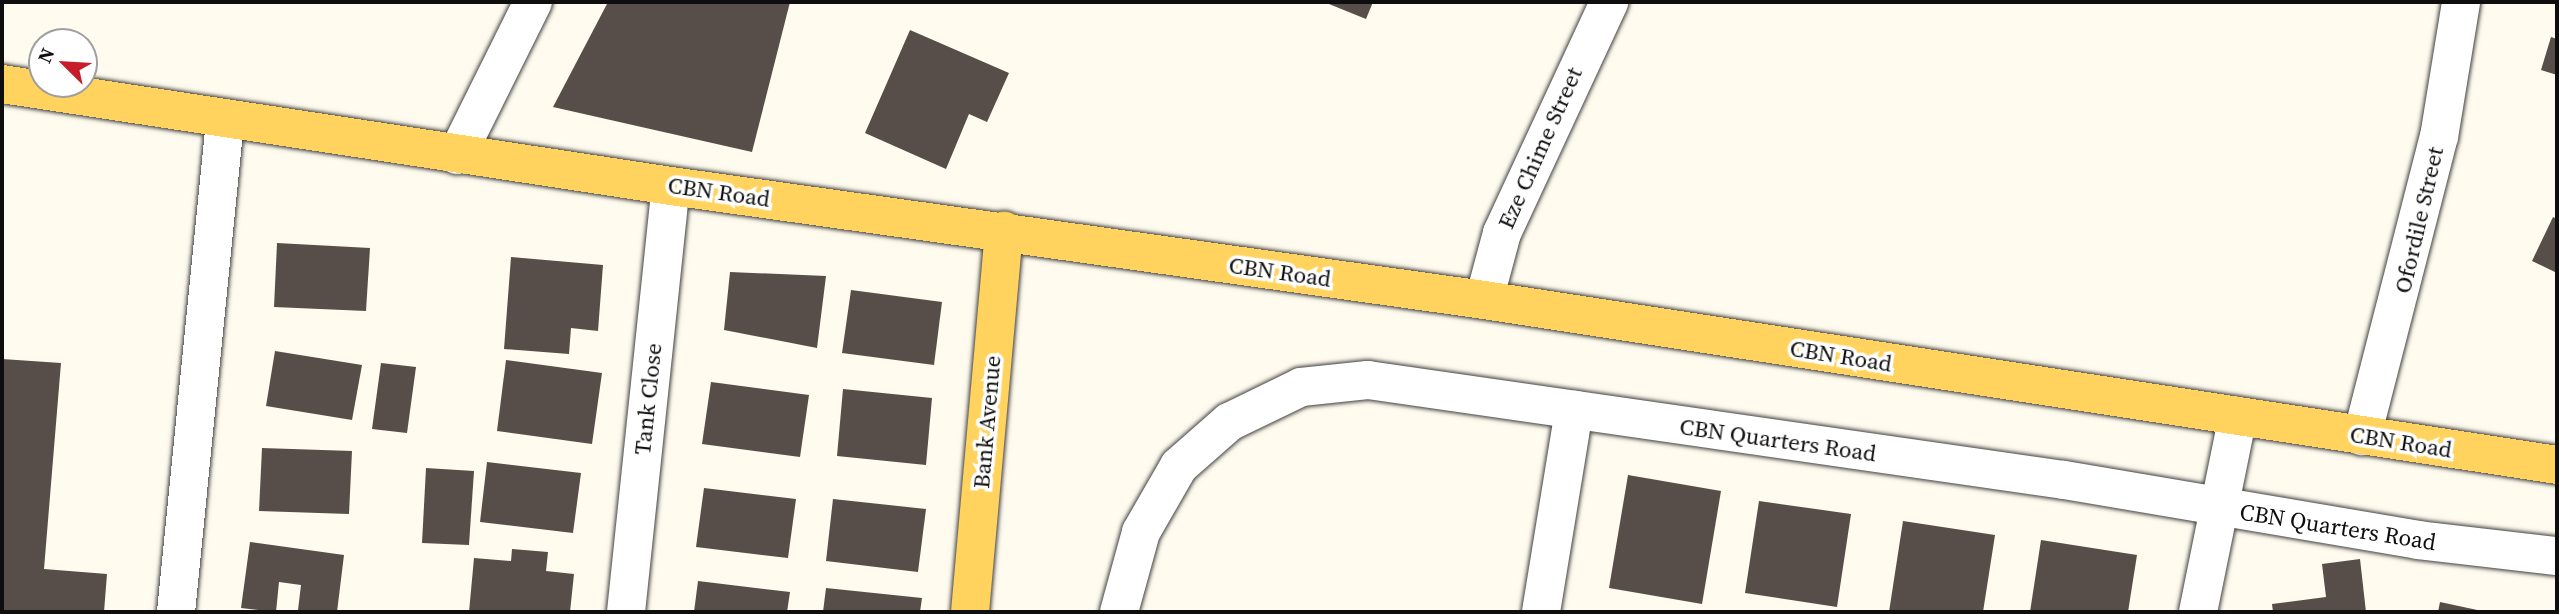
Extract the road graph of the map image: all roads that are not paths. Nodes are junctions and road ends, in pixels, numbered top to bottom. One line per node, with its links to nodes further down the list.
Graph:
1 (533, 2): 6 (street)
2 (1609, 2): 9 (street, Eze Chime Street)
3 (2461, 2): 12 (street, Ofordile Street)
4 (2, 84): 5 (main road, CBN Road)
5 (225, 118): 6 (main road, CBN Road); 16 (street)
6 (457, 155): 7 (main road, CBN Road)
7 (671, 186): 8 (main road, CBN Road); 17 (street, Tank Close)
8 (1004, 231): 9 (main road, CBN Road); 18 (main road, Bank Avenue)
9 (1484, 300): 11 (main road, CBN Road)
10 (1574, 410): 14 (street, CBN Quarters Road); 19 (street, CBN Quarters Road); 20 (street)
11 (2238, 416): 12 (main road, CBN Road); 14 (street)
12 (2362, 436): 13 (main road, CBN Road)
13 (2557, 465)
14 (2221, 509): 15 (street, CBN Quarters Road); 21 (street)
15 (2557, 556)
16 (176, 612)
17 (626, 612)
18 (970, 612)
19 (1119, 612)
20 (1541, 612)
21 (2198, 612)

